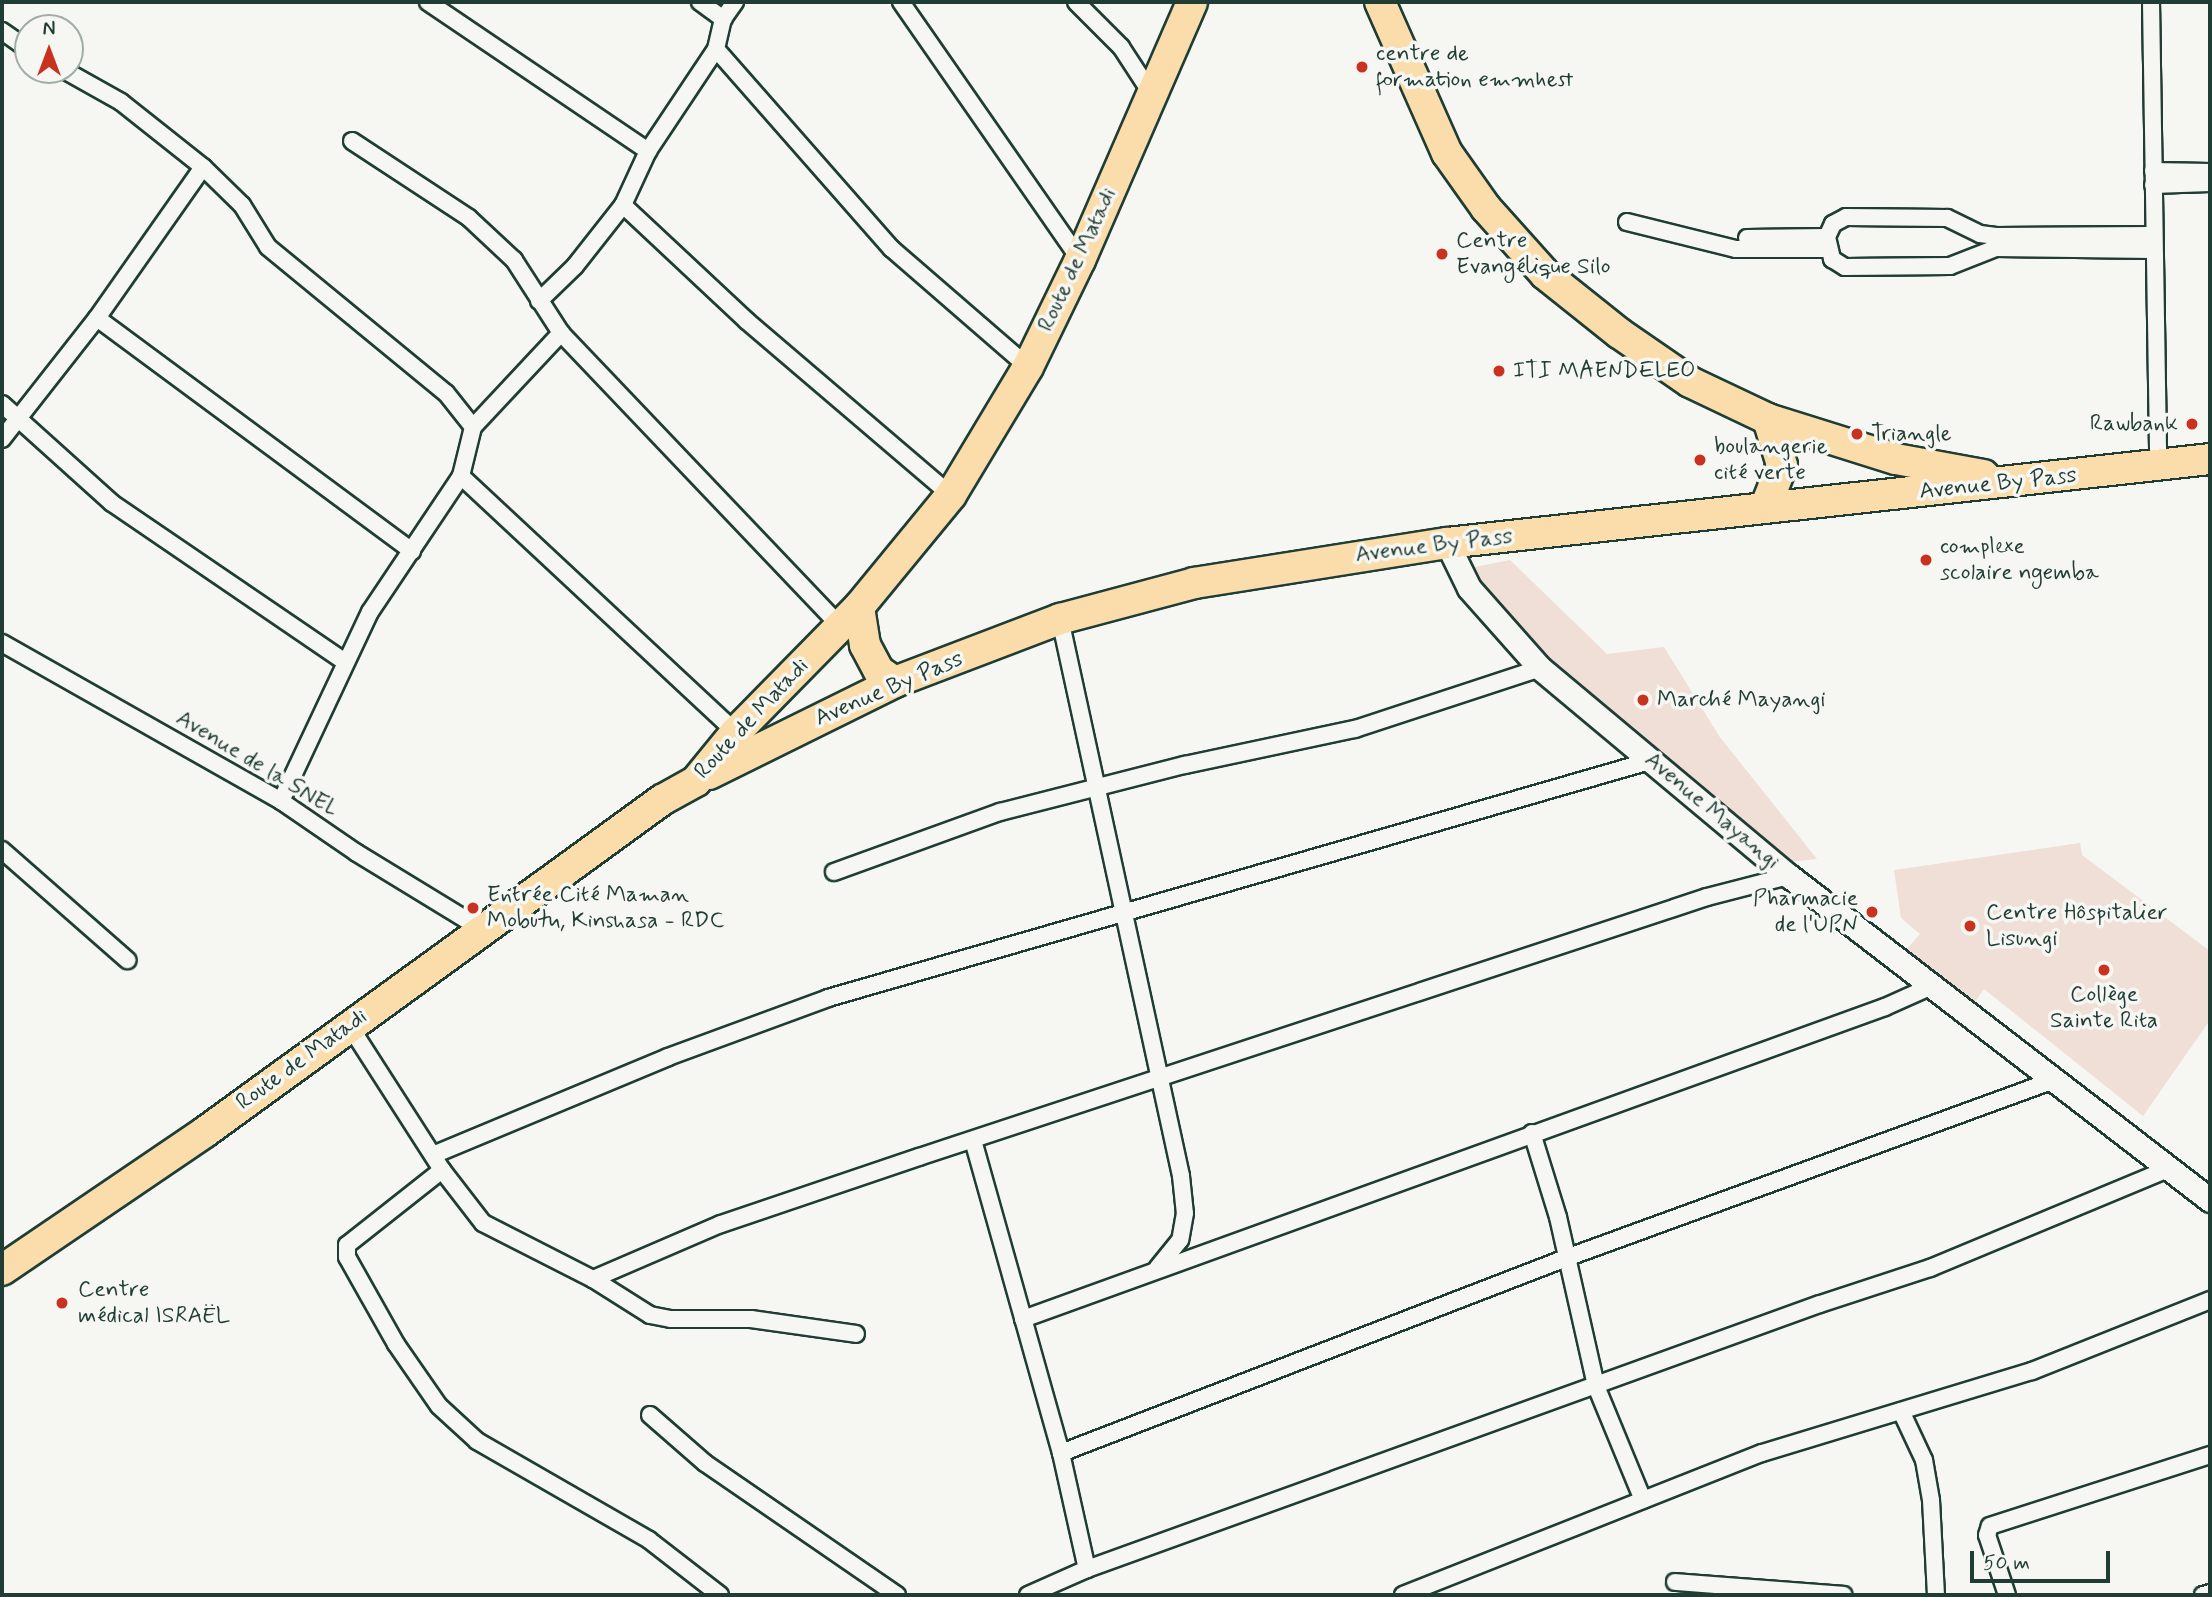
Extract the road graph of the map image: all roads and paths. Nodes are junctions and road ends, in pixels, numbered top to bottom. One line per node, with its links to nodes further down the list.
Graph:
1 (428, 2): 14 (street)
2 (699, 2): 9 (street)
3 (735, 2): 9 (street)
4 (901, 2): 26 (street)
5 (1076, 2): 12 (street)
6 (1192, 2): 12 (highway, Route de Matadi)
7 (1380, 2): 33 (highway)
8 (2151, 2): 17 (street)
9 (723, 19): 10 (street)
10 (716, 49): 14 (street); 30 (street)
11 (84, 81): 15 (street)
12 (1153, 96): 26 (highway, Route de Matadi)
13 (352, 141): 27 (street)
14 (648, 151): 19 (street)
15 (203, 167): 28 (street); 34 (street)
16 (2210, 172): 17 (street)
17 (2152, 178): 18 (street); 24 (street)
18 (2210, 183)
19 (623, 205): 27 (street); 40 (street)
20 (1628, 222): 23 (street)
21 (1980, 234): 23 (street); 24 (street); 25 (street)
22 (1747, 237): 23 (street)
23 (1827, 243): 25 (street)
24 (2152, 243): 25 (street); 37 (street)
25 (1980, 251)
26 (1080, 260): 30 (highway, Route de Matadi)
27 (539, 301): 29 (street)
28 (97, 318): 32 (street); 43 (street)
29 (561, 333): 34 (street); 44 (street)
30 (1028, 367): 40 (highway, Route de Matadi)
31 (2, 404): 32 (street)
32 (15, 418): 35 (street); 47 (street)
33 (1768, 419): 39 (highway); 41 (highway)
34 (473, 427): 38 (street)
35 (2, 439)
36 (2210, 459): 37 (highway, Avenue By Pass)
37 (2158, 466): 39 (highway, Avenue By Pass)
38 (461, 476): 43 (street); 50 (street)
39 (2016, 481): 41 (highway, Avenue By Pass)
40 (951, 495): 44 (highway, Route de Matadi)
41 (1765, 508): 42 (highway, Avenue By Pass)
42 (1447, 543): 45 (highway, Avenue By Pass); 48 (street, Avenue Mayangi)
43 (412, 551): 47 (street)
44 (850, 616): 49 (highway); 50 (highway, Route de Matadi)
45 (1060, 620): 49 (highway, Avenue By Pass); 53 (street)
46 (2, 643): 54 (street, Avenue de la SNEL)
47 (345, 662): 54 (street)
48 (1540, 668): 51 (street, Avenue Mayangi); 53 (street)
49 (895, 682): 52 (highway, Avenue By Pass)
50 (736, 732): 52 (highway, Route de Matadi)
51 (1653, 760): 57 (street, Avenue Mayangi); 58 (street)
52 (696, 781): 59 (highway, Route de Matadi)
53 (1096, 788): 56 (street); 58 (street)
54 (281, 801): 59 (street, Avenue de la SNEL)
55 (2, 850): 60 (street)
56 (834, 872)
57 (1789, 876): 61 (street, Avenue Mayangi); 63 (street)
58 (1123, 912): 63 (street); 67 (street)
59 (485, 931): 62 (highway, Route de Matadi)
60 (127, 960)
61 (1932, 986): 64 (street, Avenue Mayangi); 65 (street)
62 (349, 1025): 67 (street); 72 (highway, Route de Matadi)
63 (1160, 1080): 66 (street); 73 (street)
64 (2054, 1080): 68 (street, Avenue Mayangi); 71 (street)
65 (1532, 1133): 71 (street); 73 (street)
66 (973, 1140): 74 (street); 76 (street)
67 (433, 1155): 69 (street)
68 (2168, 1169): 70 (street, Avenue Mayangi); 78 (street)
69 (442, 1170): 74 (street); 87 (street)
70 (2210, 1200)
71 (1566, 1258): 78 (street); 81 (street)
72 (2, 1270)
73 (1152, 1272): 76 (street)
74 (593, 1279): 77 (street)
75 (2210, 1300): 79 (street)
76 (1023, 1319): 81 (street)
77 (856, 1334)
78 (1596, 1386): 83 (street); 84 (street)
79 (1901, 1411): 83 (street); 92 (street)
80 (650, 1415): 88 (street)
81 (1061, 1452): 84 (street)
82 (2210, 1455): 93 (street)
83 (1643, 1500): 90 (street)
84 (1087, 1570): 89 (street)
85 (1675, 1582): 91 (street)
86 (2210, 1593): 94 (street)
87 (720, 1595)
88 (897, 1595)
89 (1028, 1595)
90 (1403, 1595)
91 (1844, 1595)
92 (1936, 1595)
93 (2007, 1595)
94 (2203, 1595)

